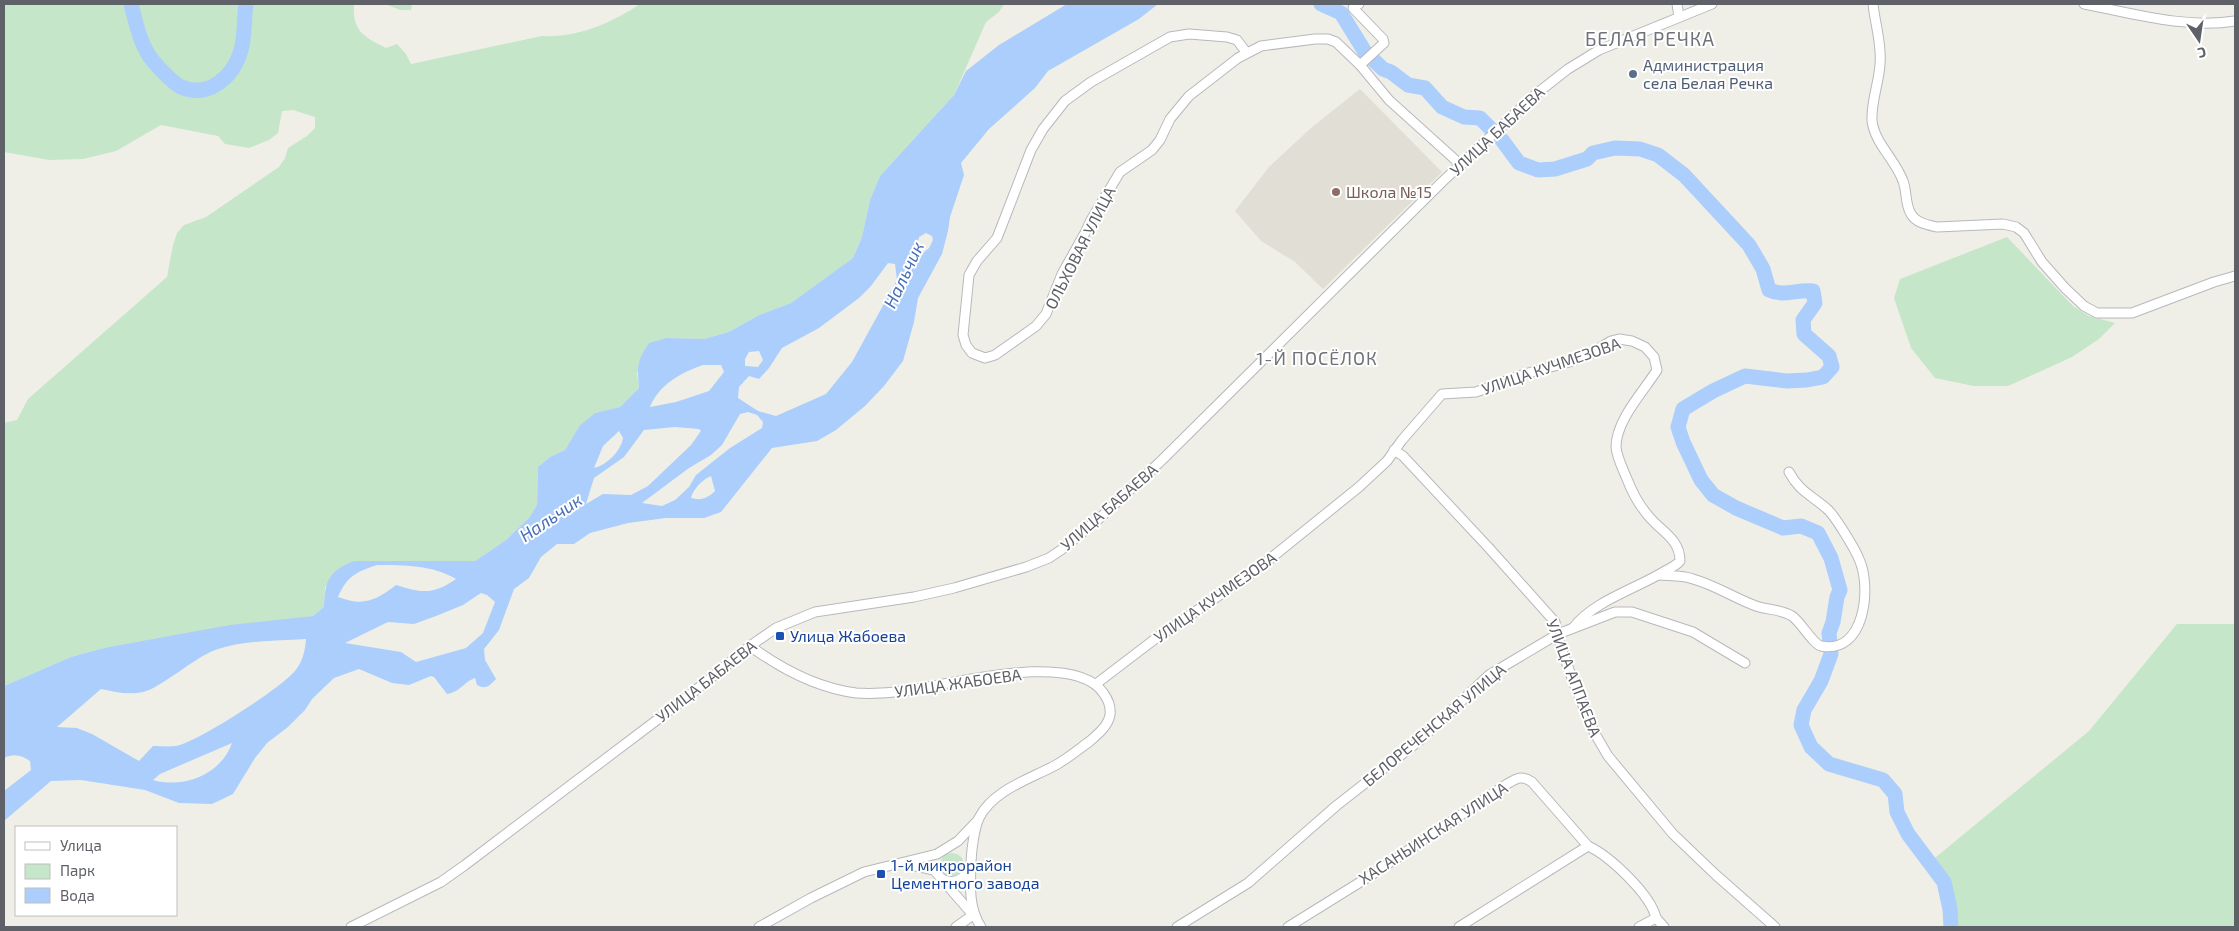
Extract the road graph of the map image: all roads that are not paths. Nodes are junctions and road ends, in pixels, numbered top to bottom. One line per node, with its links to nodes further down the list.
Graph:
1 (1678, 4): 6 (street)
2 (1712, 4): 6 (street, УЛИЦА БАБАЕВА)
3 (1873, 4): 11 (street)
4 (2084, 4): 7 (street)
5 (1356, 6): 9 (street)
6 (1679, 17): 10 (street, УЛИЦА БАБАЕВА)
7 (2235, 21)
8 (1246, 52): 8 (street, ОЛЬХОВАЯ УЛИЦА); 9 (street, ОЛЬХОВАЯ УЛИЦА)
9 (1362, 63): 10 (street, ОЛЬХОВАЯ УЛИЦА)
10 (1461, 164): 17 (street, УЛИЦА БАБАЕВА)
11 (2235, 276)
12 (1394, 450): 14 (street, УЛИЦА КУЧМЕЗОВА); 16 (street, УЛИЦА АППАЕВА); 19 (street, УЛИЦА КУЧМЕЗОВА)
13 (1789, 472): 14 (street)
14 (1658, 575): 15 (street, УЛИЦА КУЧМЕЗОВА)
15 (1574, 628): 16 (street, БЕЛОРЕЧЕНСКАЯ УЛИЦА); 18 (street, БЕЛОРЕЧЕНСКАЯ УЛИЦА)
16 (1558, 634): 33 (street, БЕЛОРЕЧЕНСКАЯ УЛИЦА); 38 (street, УЛИЦА АППАЕВА)
17 (750, 646): 19 (street, УЛИЦА ЖАБОЕВА); 29 (street, УЛИЦА БАБАЕВА)
18 (1745, 664)
19 (1096, 684): 20 (street)
20 (978, 819): 22 (street); 23 (street)
21 (1588, 846): 28 (street); 34 (street, ХАСАНЬИНСКАЯ УЛИЦА); 35 (street)
22 (941, 851): 23 (street); 24 (street); 25 (street)
23 (970, 862): 26 (street); 27 (street)
24 (898, 863): 25 (street); 30 (street)
25 (934, 870): 26 (street)
26 (941, 879): 27 (street)
27 (973, 915): 31 (street); 32 (street)
28 (1656, 918): 36 (street); 37 (street)
29 (351, 927)
30 (759, 927)
31 (956, 927)
32 (982, 927)
33 (1177, 927)
34 (1288, 927)
35 (1460, 927)
36 (1639, 927)
37 (1664, 927)
38 (1775, 927)

